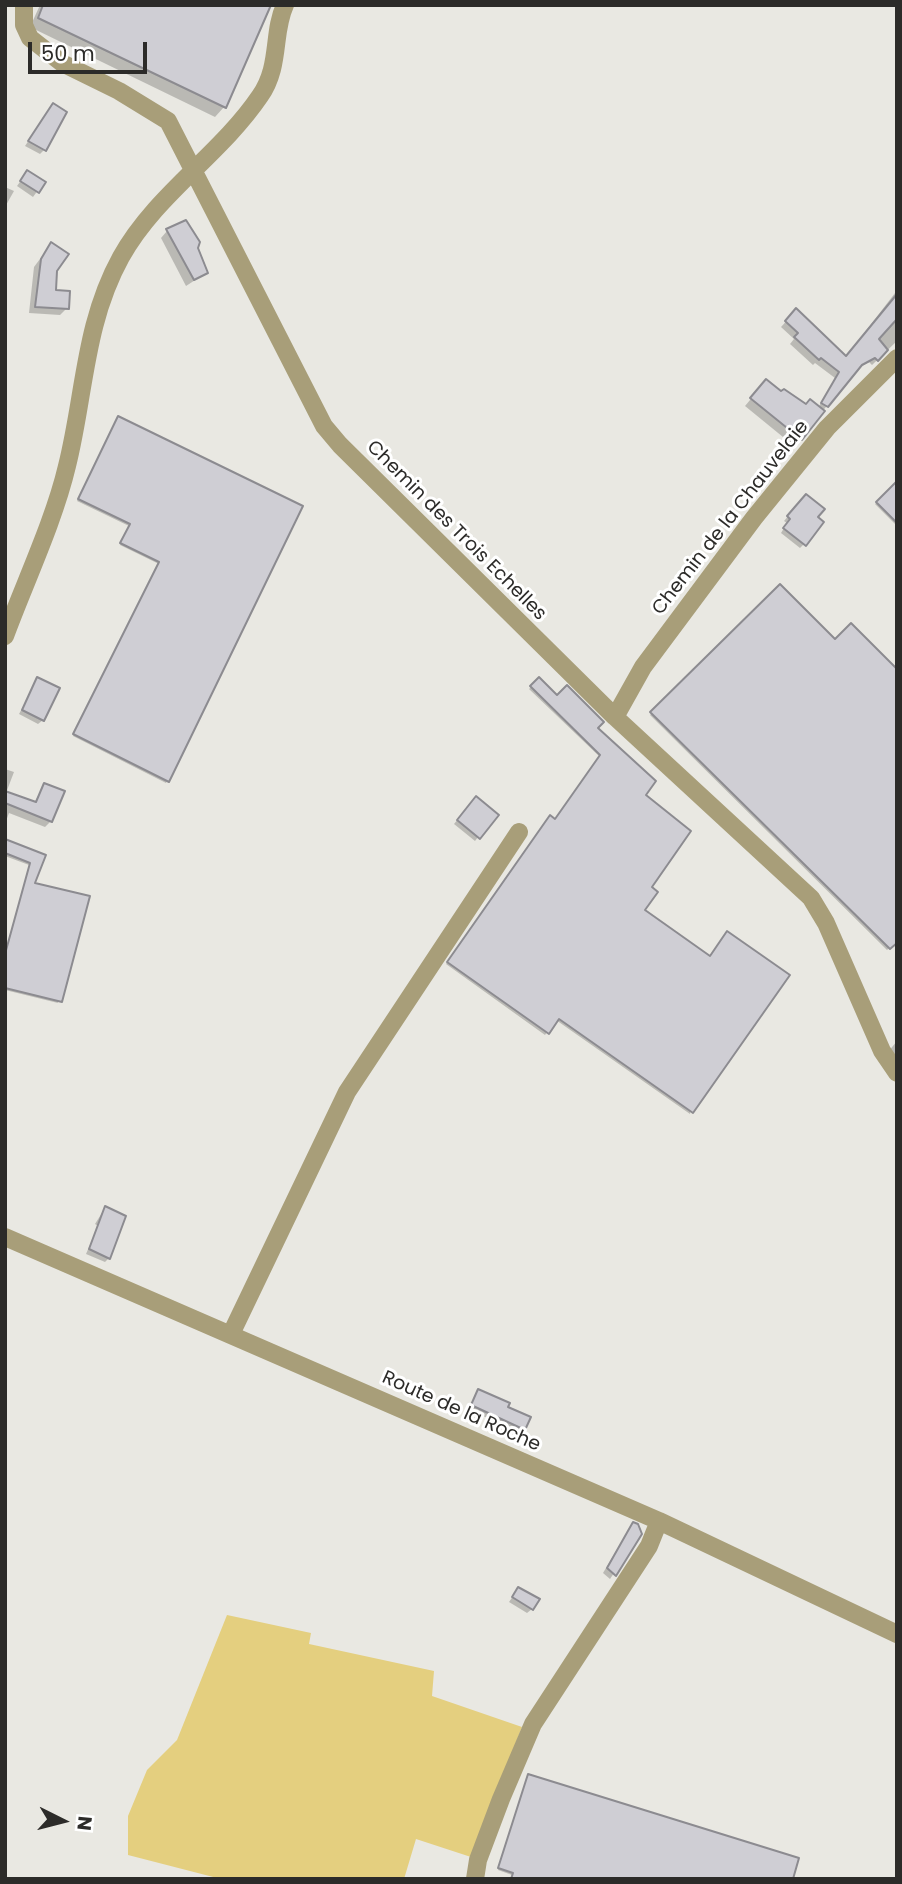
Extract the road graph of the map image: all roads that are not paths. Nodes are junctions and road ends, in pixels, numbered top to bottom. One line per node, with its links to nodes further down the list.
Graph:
1 (24, 5): 3 (street, Chemin des Trois Echelles)
2 (285, 5): 3 (street)
3 (191, 171): 5 (street); 6 (street, Chemin des Trois Echelles)
4 (897, 358): 6 (street, Chemin de la Chauvelaie)
5 (5, 636)
6 (615, 717): 8 (street, Chemin des Trois Echelles)
7 (519, 832): 10 (street)
8 (897, 1073)
9 (5, 1237): 10 (street, Route de la Roche)
10 (230, 1334): 11 (street, Route de la Roche)
11 (659, 1521): 12 (street, Route de la Roche); 13 (street)
12 (897, 1634)
13 (475, 1879)

